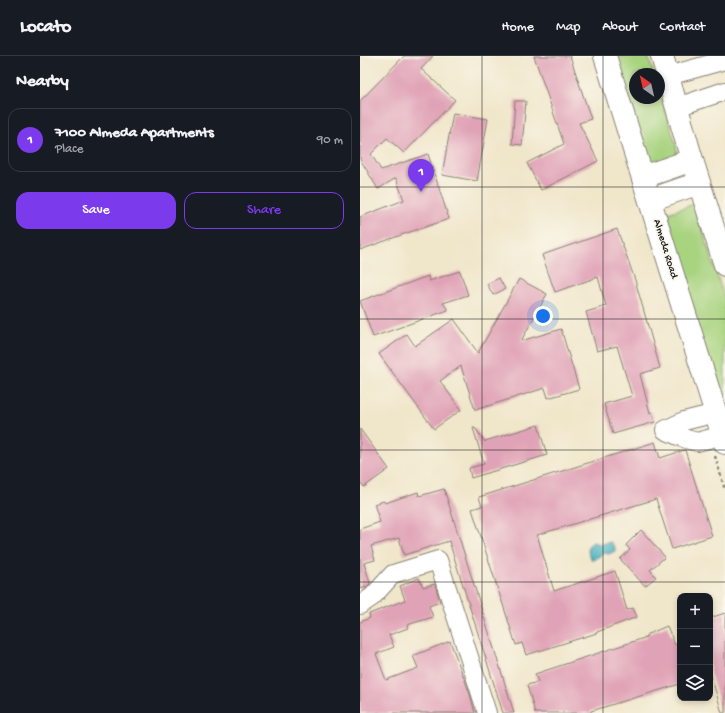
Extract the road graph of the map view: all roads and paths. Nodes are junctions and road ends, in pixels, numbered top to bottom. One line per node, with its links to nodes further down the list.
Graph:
1 (605, 56): 7 (main road, Almeda Road)
2 (725, 60): 3 (lane)
3 (665, 66): 5 (main road)
4 (725, 91): 5 (lane)
5 (677, 107): 6 (main road)
6 (692, 160): 7 (main road); 8 (main road)
7 (643, 177): 9 (main road, Almeda Road)
8 (699, 184): 9 (main road); 10 (main road)
9 (650, 200): 11 (main road, Almeda Road)
10 (725, 265)
11 (716, 413): 12 (main road, Almeda Road); 12 (lane)
12 (724, 439)
13 (360, 605): 14 (lane)
14 (487, 713)

